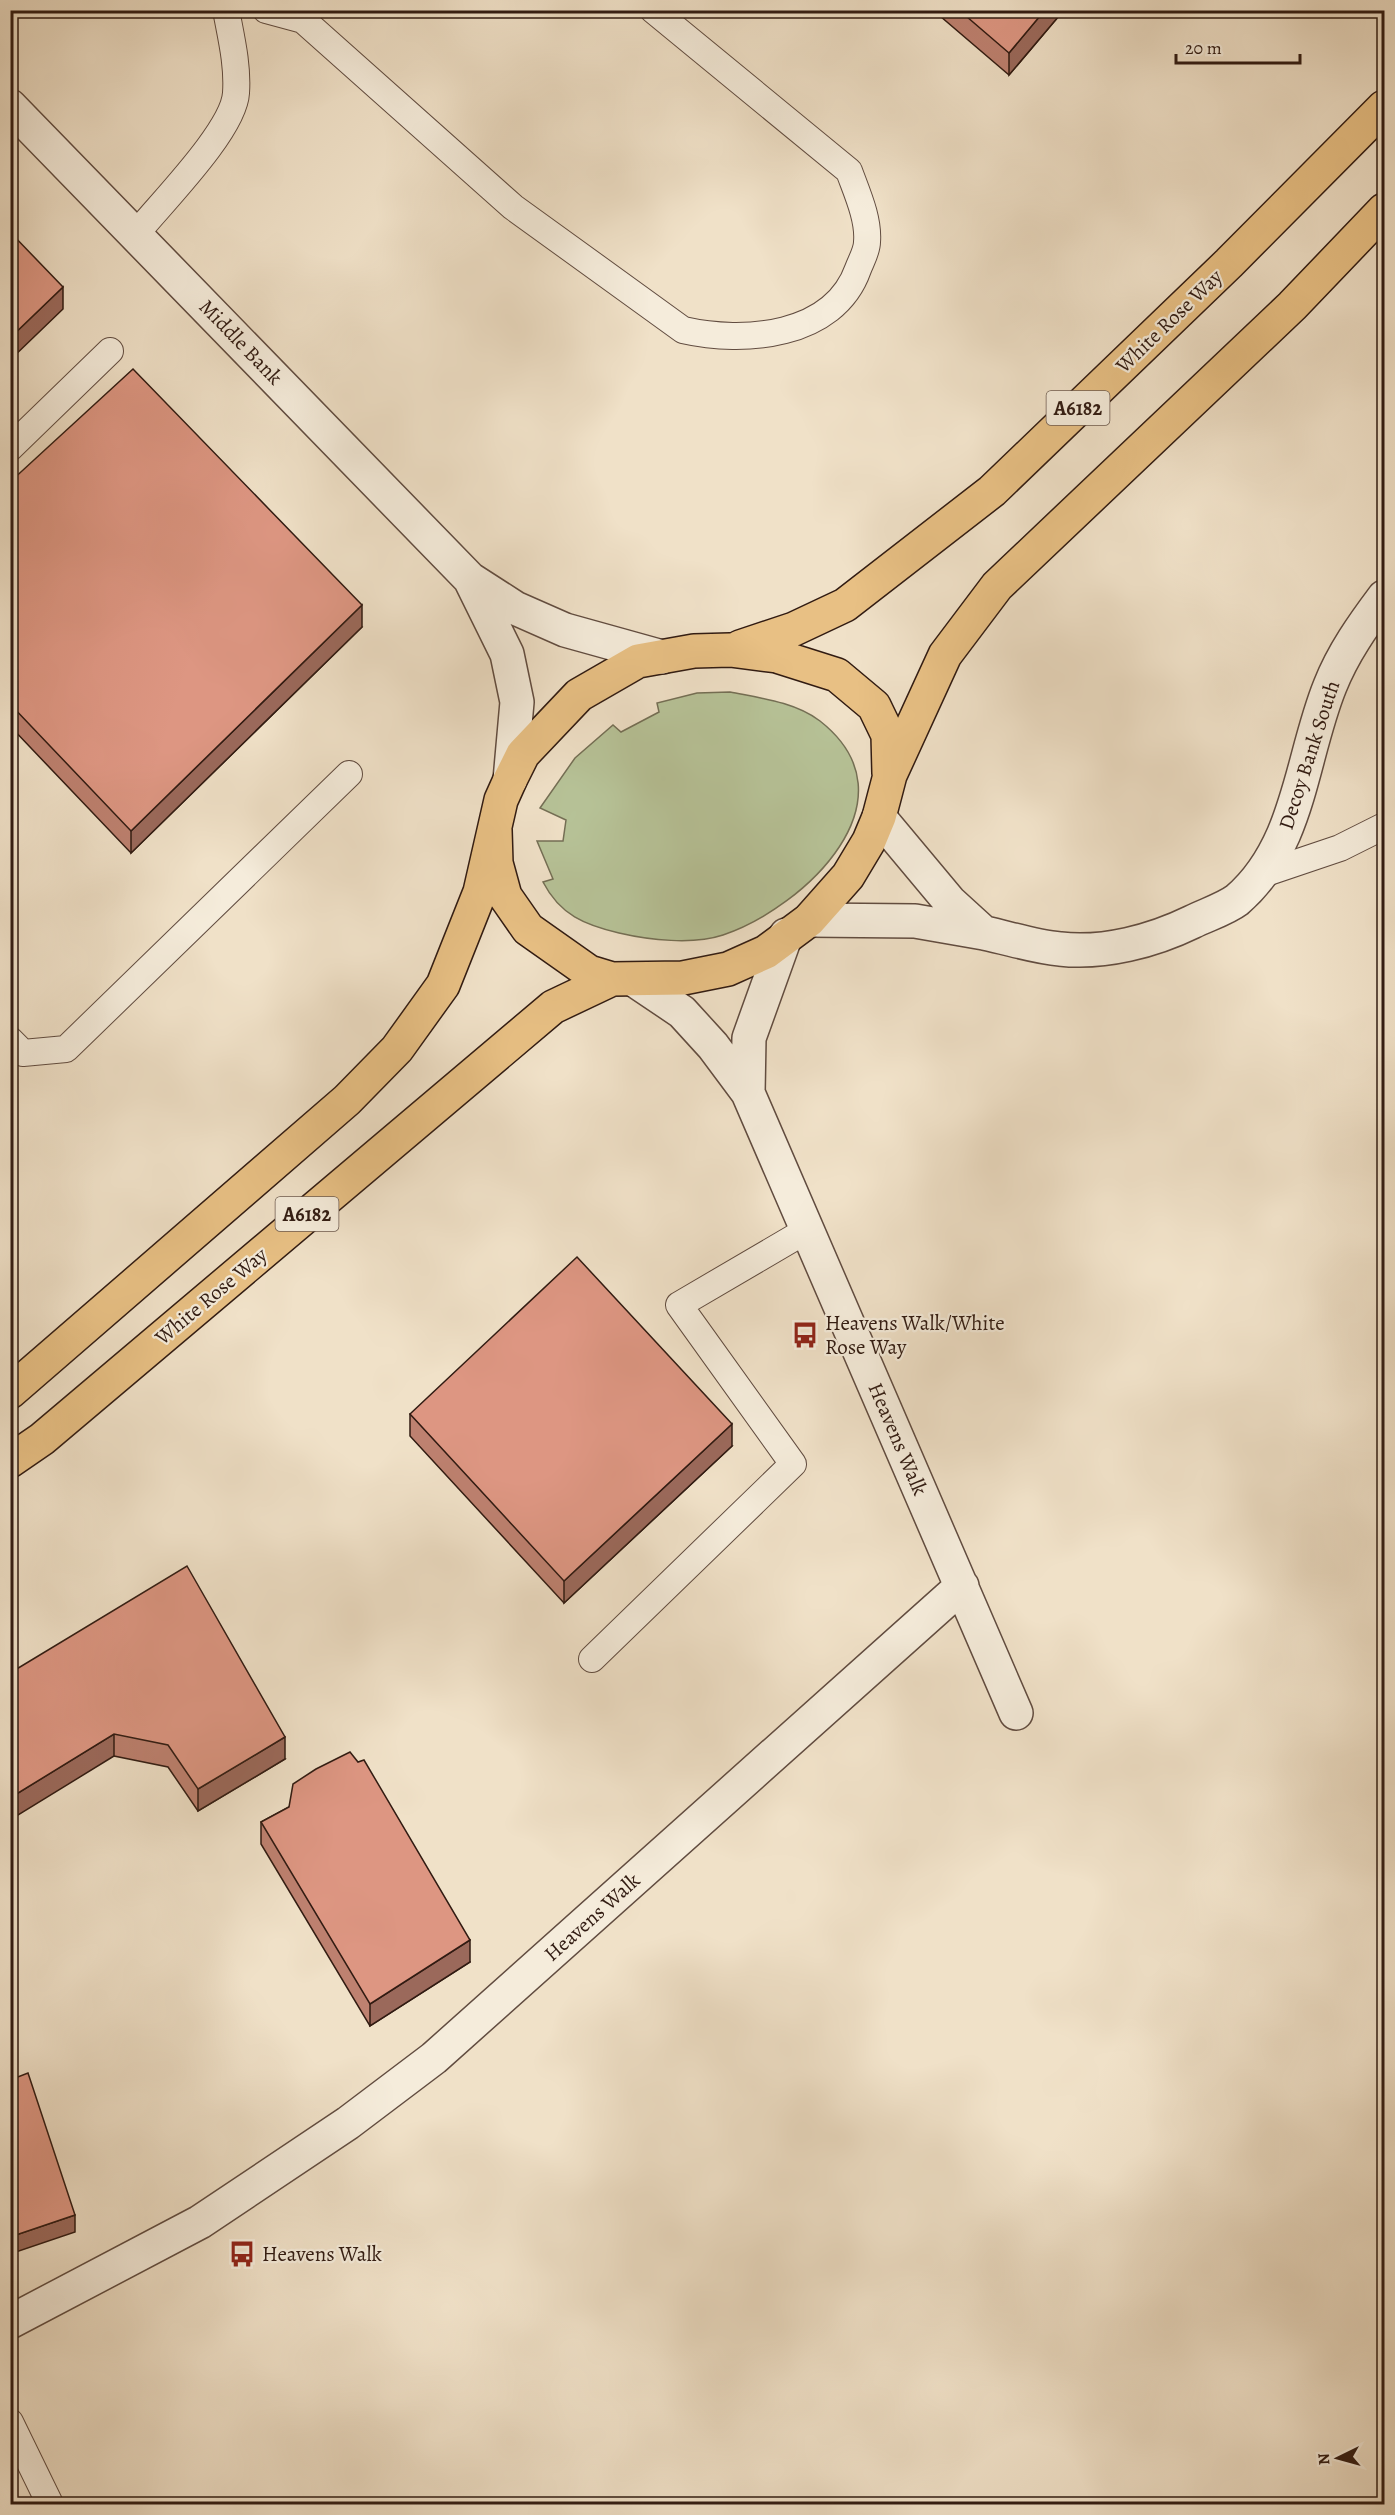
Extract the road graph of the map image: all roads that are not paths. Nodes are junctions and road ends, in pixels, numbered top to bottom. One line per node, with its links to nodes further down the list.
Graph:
1 (226, 10): 7 (lane)
2 (266, 10): 3 (lane)
3 (653, 10)
4 (10, 106): 7 (street, Middle Bank)
5 (1384, 107): 12 (highway, White Rose Way / A6182)
6 (1384, 210): 15 (highway, White Rose Way)
7 (136, 234): 10 (street, Middle Bank)
8 (110, 351): 9 (lane)
9 (10, 448)
10 (470, 579): 13 (street, Middle Bank); 16 (street, Middle Bank)
11 (1384, 597): 20 (street, Decoy Bank South)
12 (730, 650): 13 (highway, White Rose Way); 15 (highway, White Rose Way)
13 (662, 657): 16 (highway, White Rose Way)
14 (349, 774): 24 (lane)
15 (890, 775): 17 (highway, White Rose Way)
16 (510, 780): 19 (highway, White Rose Way)
17 (879, 817): 21 (highway, White Rose Way); 22 (street)
18 (1384, 825): 20 (lane)
19 (495, 830): 23 (highway, White Rose Way); 27 (highway, White Rose Way / A6182)
20 (1260, 875): 22 (street, Decoy Bank South)
21 (798, 927): 22 (street, Decoy Bank South); 23 (highway, White Rose Way); 25 (street, Heavens Walk)
22 (984, 933)
23 (624, 980): 25 (street, Heavens Walk); 28 (highway, White Rose Way / A6182)
24 (10, 1040)
25 (748, 1093): 26 (street, Heavens Walk)
26 (807, 1230): 29 (street, Heavens Walk); 30 (lane)
27 (10, 1392)
28 (10, 1461)
29 (962, 1586): 31 (street, Heavens Walk); 32 (street, Heavens Walk)
30 (592, 1659)
31 (1016, 1713)
32 (10, 2322)
33 (10, 2422): 34 (lane)
34 (50, 2505)

